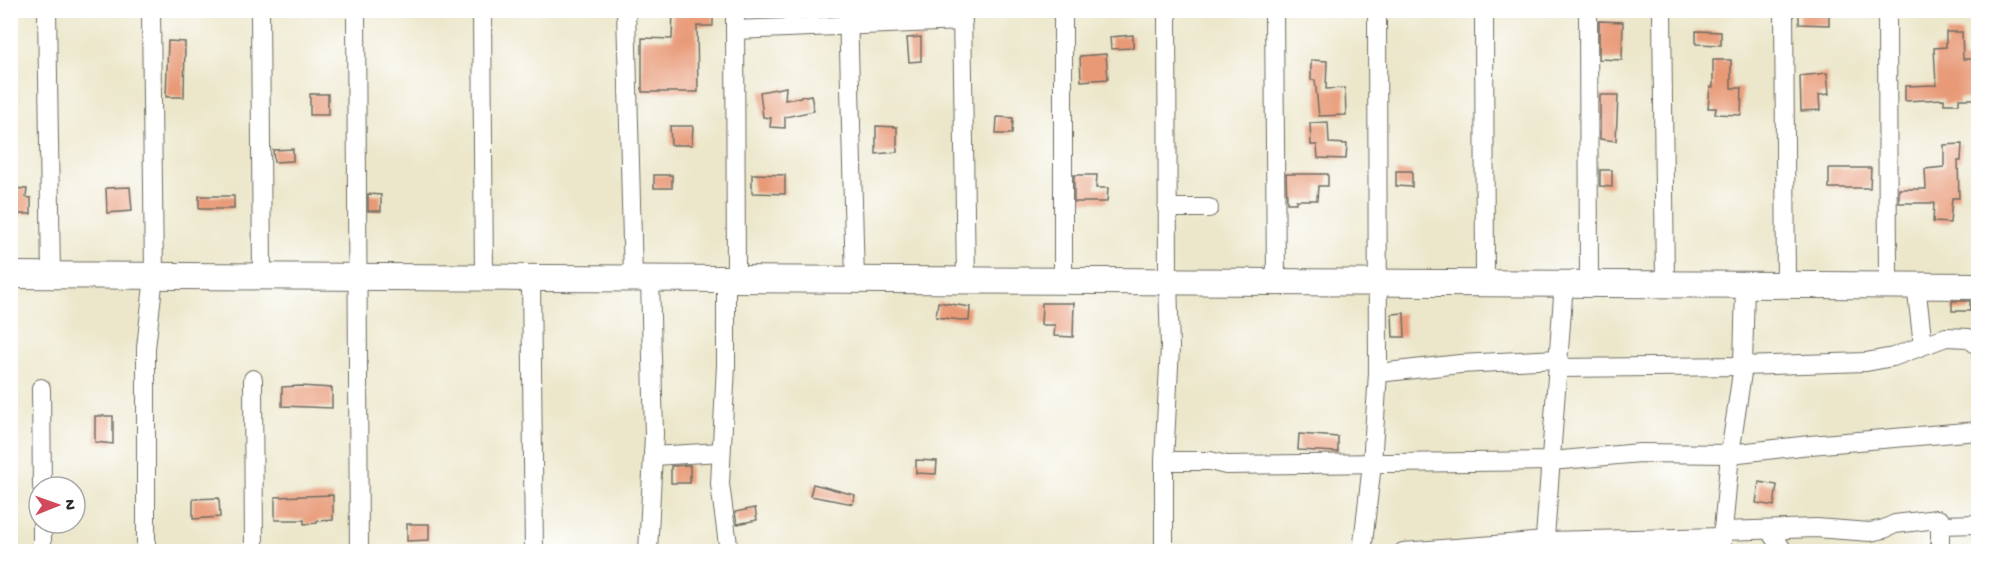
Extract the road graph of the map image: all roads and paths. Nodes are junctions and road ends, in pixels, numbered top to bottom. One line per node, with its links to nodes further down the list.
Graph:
1 (47, 10): 23 (street)
2 (151, 10): 24 (street)
3 (260, 10): 25 (street)
4 (356, 10): 26 (street)
5 (482, 10): 27 (street)
6 (626, 10): 29 (street)
7 (735, 10): 19 (street)
8 (1062, 10): 33 (street)
9 (1167, 10): 20 (street)
10 (1274, 10): 35 (street)
11 (1377, 10): 36 (street)
12 (1484, 10): 37 (street)
13 (1588, 10): 38 (street)
14 (1662, 10): 39 (street)
15 (1784, 10): 41 (street)
16 (1887, 10): 42 (street)
17 (963, 16): 18 (street); 32 (street)
18 (848, 18): 19 (street); 31 (street)
19 (735, 30): 30 (street)
20 (1167, 208): 21 (street); 34 (street)
21 (1209, 208)
22 (10, 275): 23 (street)
23 (51, 275): 24 (street)
24 (154, 276): 25 (street); 67 (street)
25 (262, 276): 26 (street)
26 (356, 277): 27 (street); 69 (street)
27 (484, 278): 28 (street)
28 (531, 278): 29 (street); 70 (street)
29 (641, 278): 30 (street); 55 (street)
30 (731, 279): 31 (street); 53 (street)
31 (855, 280): 32 (street)
32 (966, 280): 33 (street)
33 (1063, 281): 34 (street)
34 (1168, 281): 35 (street); 56 (street)
35 (1276, 282): 36 (street)
36 (1378, 282): 37 (street); 49 (street)
37 (1485, 283): 38 (street)
38 (1577, 283): 39 (street); 47 (street)
39 (1665, 284): 40 (street)
40 (1745, 284): 41 (street); 48 (street)
41 (1786, 284): 42 (street)
42 (1888, 285): 43 (street)
43 (1916, 285): 44 (street); 45 (street)
44 (1978, 286)
45 (1923, 345): 46 (street); 48 (street)
46 (1978, 345)
47 (1558, 364): 48 (street); 49 (street); 57 (street)
48 (1743, 366): 54 (street)
49 (1377, 373): 58 (street)
50 (253, 379): 68 (street)
51 (41, 388): 59 (street)
52 (1978, 431): 54 (street)
53 (721, 452): 55 (street); 72 (street)
54 (1730, 454): 57 (street); 64 (street)
55 (653, 456): 71 (street)
56 (1164, 461): 58 (street); 73 (street)
57 (1551, 461): 58 (street); 65 (street)
58 (1372, 464): 74 (street)
59 (42, 475)
60 (1978, 524): 61 (street)
61 (1941, 525): 62 (street); 77 (street)
62 (1769, 530): 64 (street); 76 (street)
63 (42, 535): 66 (street)
64 (1722, 540): 65 (street)
65 (1545, 546): 75 (street)
66 (42, 552)
67 (146, 552)
68 (254, 552)
69 (359, 552)
70 (534, 552)
71 (648, 552)
72 (729, 552)
73 (1164, 552)
74 (1362, 552)
75 (1403, 552)
76 (1784, 552)
77 (1940, 552)

